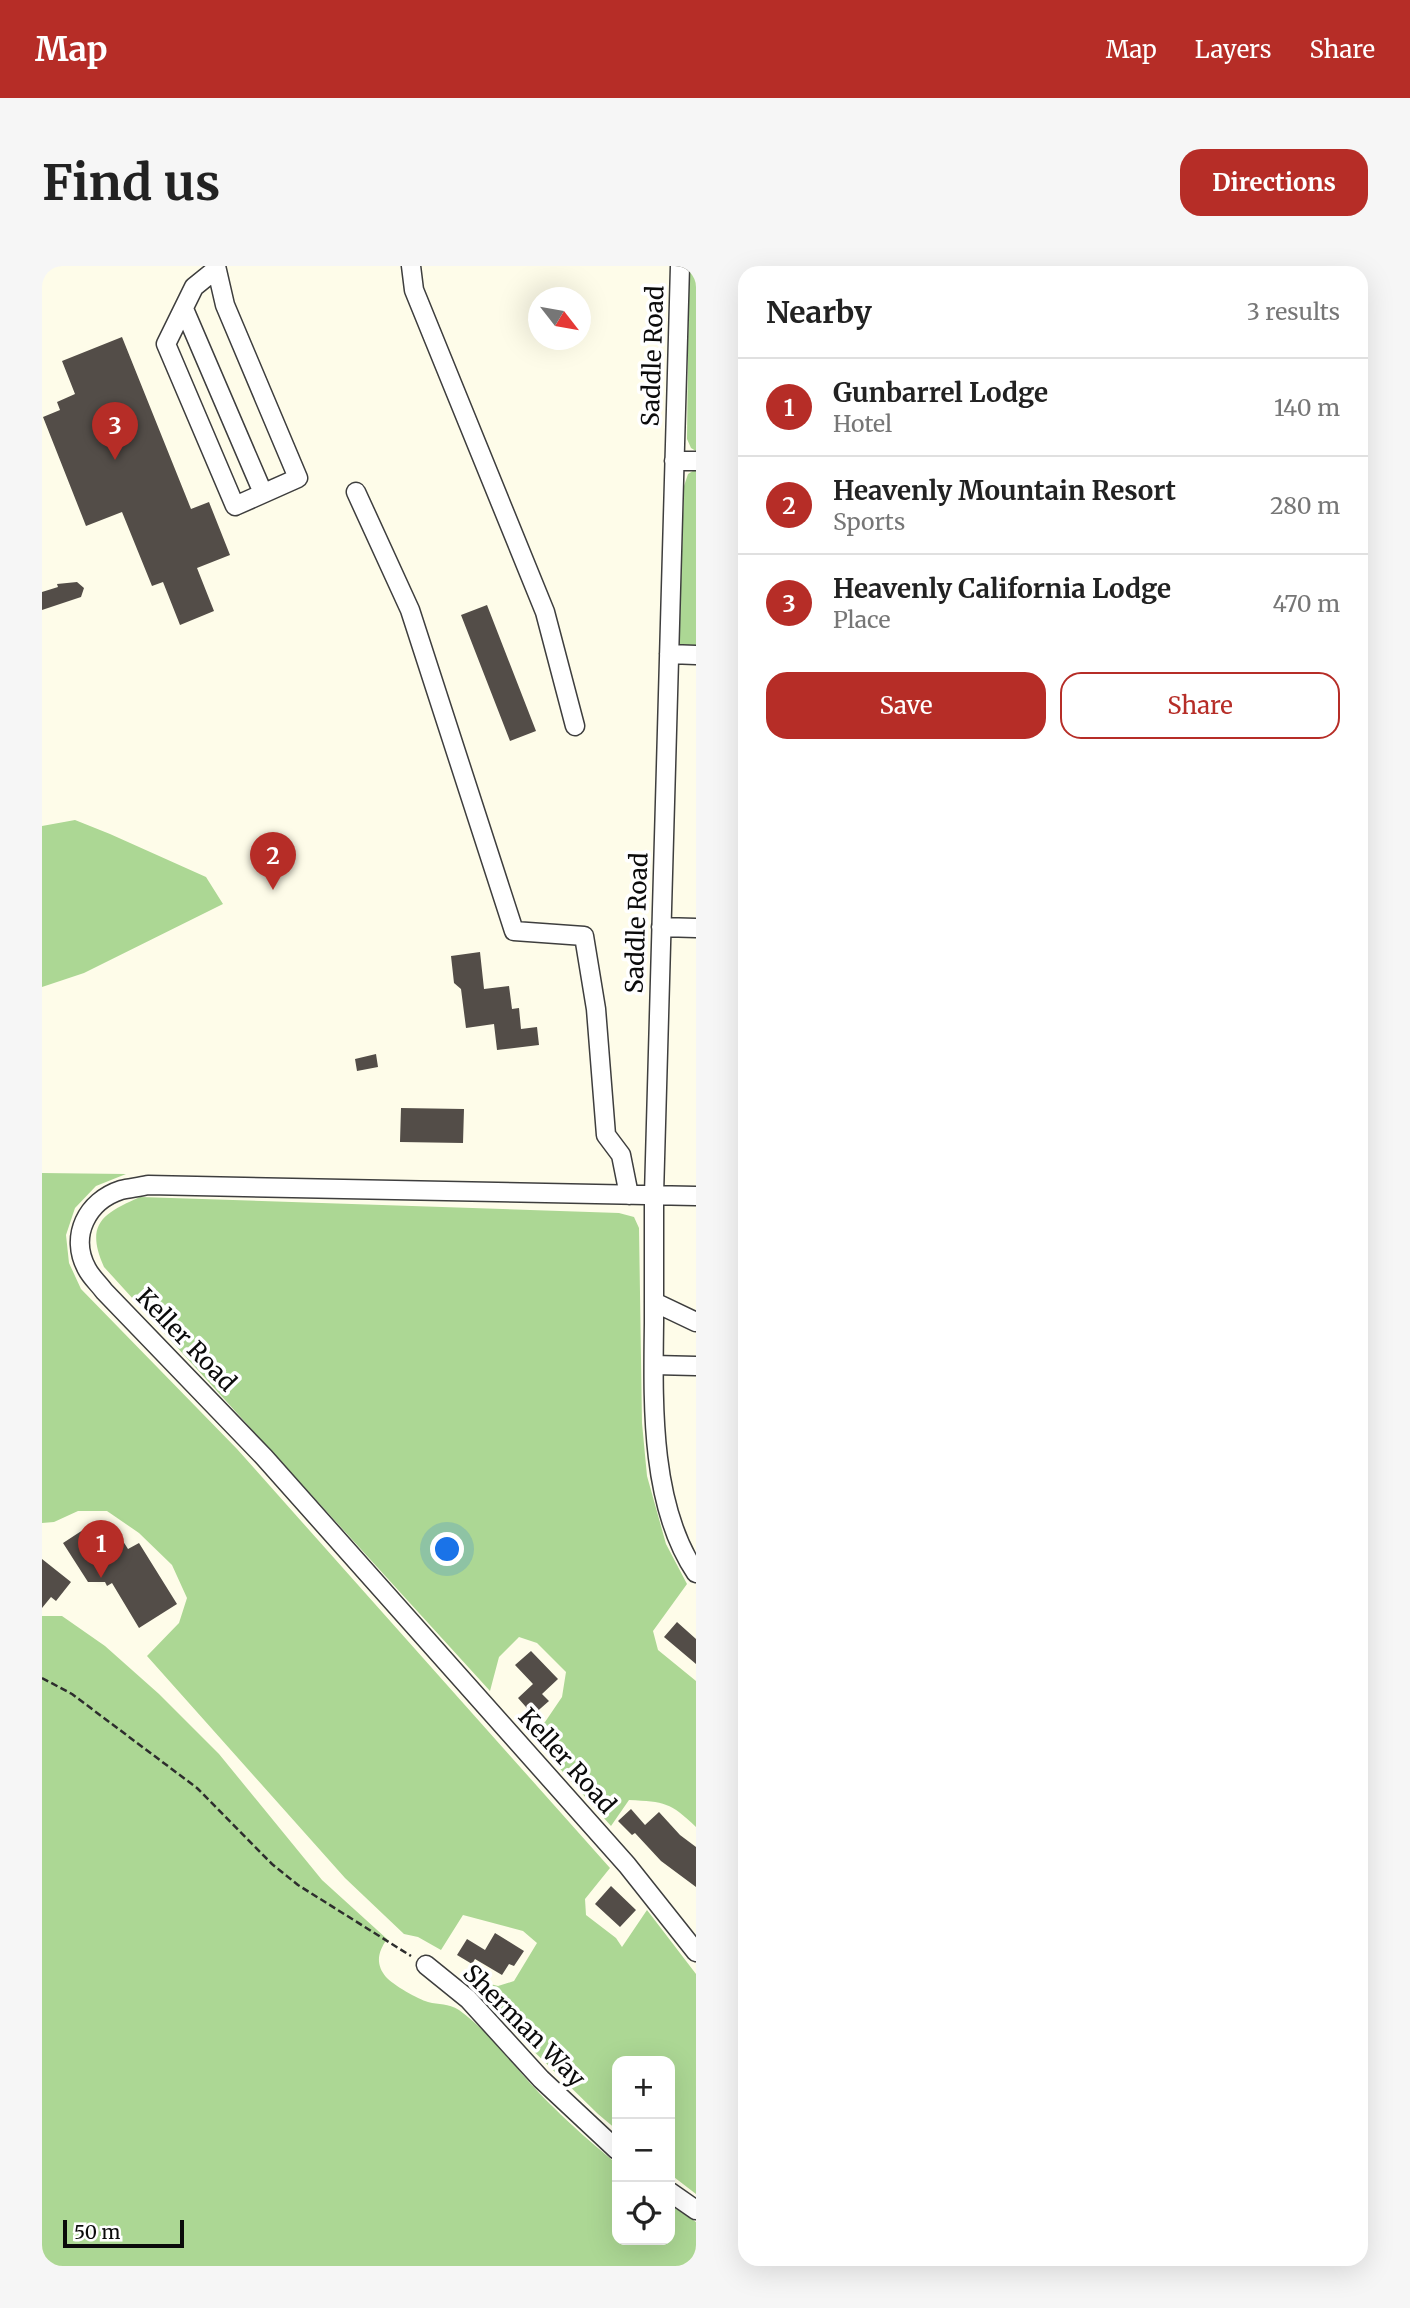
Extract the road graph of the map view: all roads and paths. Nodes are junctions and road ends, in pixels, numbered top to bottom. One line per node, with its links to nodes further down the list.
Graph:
1 (411, 266): 11 (street)
2 (680, 266): 5 (street, Saddle Road)
3 (215, 268): 4 (street); 8 (street)
4 (184, 309): 8 (street); 8 (street)
5 (674, 461): 6 (street); 9 (street, Saddle Road)
6 (696, 461)
7 (356, 492): 14 (street)
8 (263, 493)
9 (669, 653): 10 (street); 12 (street, Saddle Road)
10 (696, 655)
11 (575, 726)
12 (661, 927): 13 (street); 15 (street, Saddle Road)
13 (696, 928)
14 (629, 1195): 15 (street, Keller Road); 23 (street, Keller Road)
15 (654, 1195): 16 (street, Keller Road); 17 (street, Saddle Road)
16 (696, 1196)
17 (654, 1302): 18 (street); 19 (street, Saddle Road)
18 (696, 1322)
19 (654, 1366): 20 (street); 21 (street, Saddle Road)
20 (696, 1366)
21 (696, 1573)
22 (42, 1678): 24 (path)
23 (696, 1952)
24 (426, 1965): 25 (street, Sherman Way)
25 (612, 2145)
26 (675, 2195): 27 (street)
27 (696, 2210)

